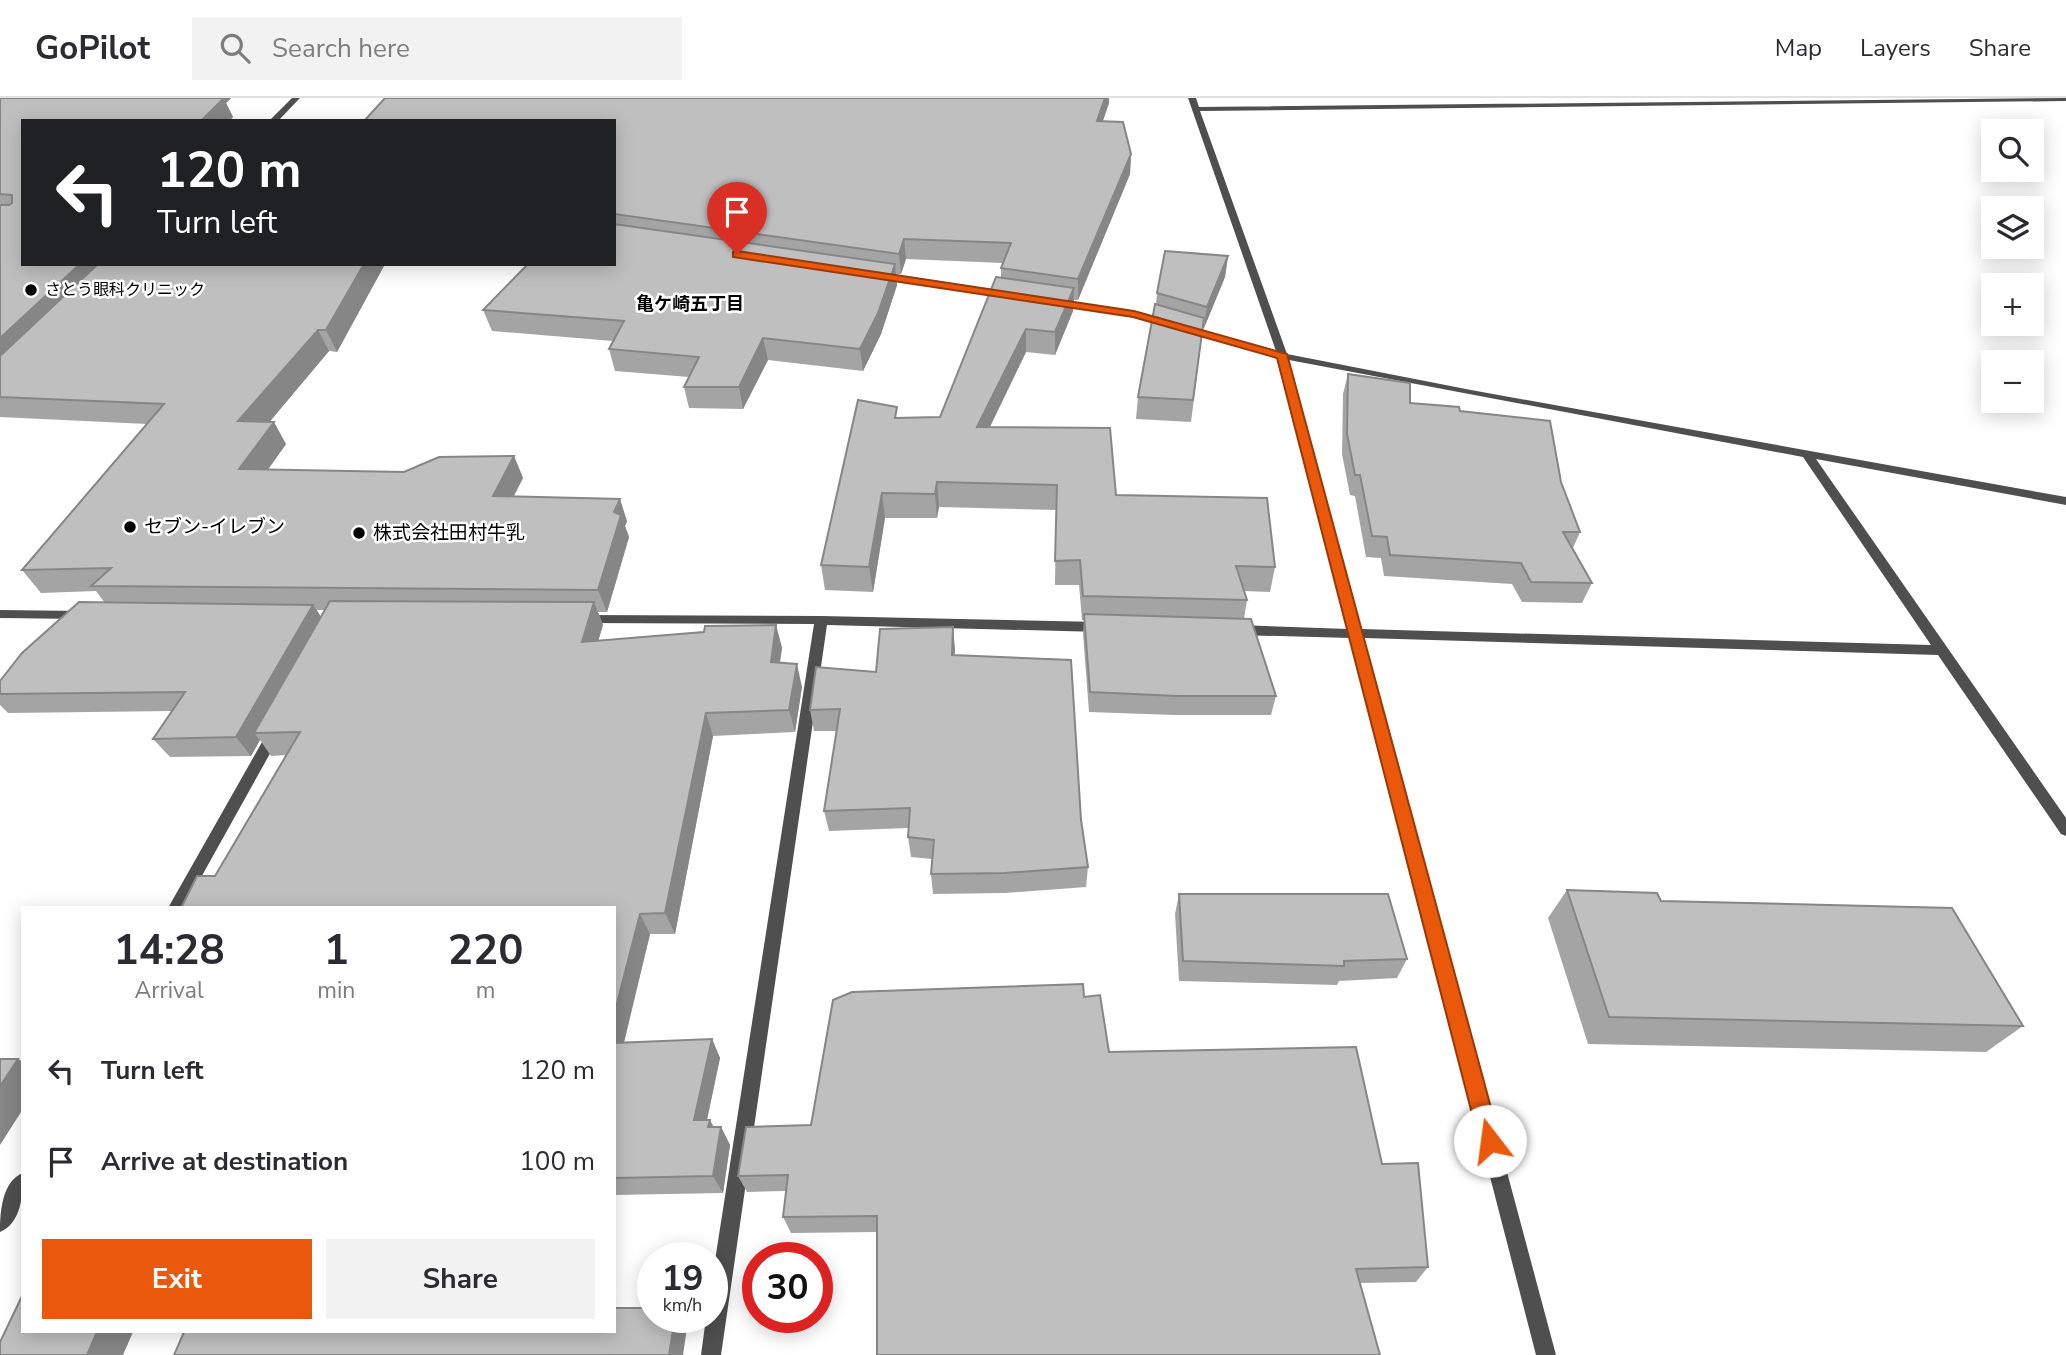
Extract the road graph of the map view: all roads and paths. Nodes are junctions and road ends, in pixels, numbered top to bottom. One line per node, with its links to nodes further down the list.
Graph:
1 (296, 98): 8 (street)
2 (1192, 98): 7 (street)
3 (1940, 99): 4 (street); 5 (street)
4 (2066, 99)
5 (1692, 101): 6 (street)
6 (1441, 102): 7 (street)
7 (1196, 108): 12 (street)
8 (275, 119)
9 (862, 273): 10 (street)
10 (1025, 298)
11 (1039, 300): 12 (street)
12 (1283, 356): 13 (street); 21 (street)
13 (1808, 456): 14 (street); 22 (street)
14 (2066, 501)
15 (0, 614): 16 (street)
16 (95, 615)
17 (573, 619): 18 (street)
18 (821, 620): 19 (street); 28 (street)
19 (1109, 627)
20 (1219, 630): 21 (street)
21 (1356, 633): 22 (street); 29 (street)
22 (1942, 650): 24 (street)
23 (285, 714): 25 (street)
24 (2066, 830)
25 (177, 906)
26 (21, 1185): 27 (street)
27 (0, 1222)
28 (711, 1355)
29 (1546, 1355)

